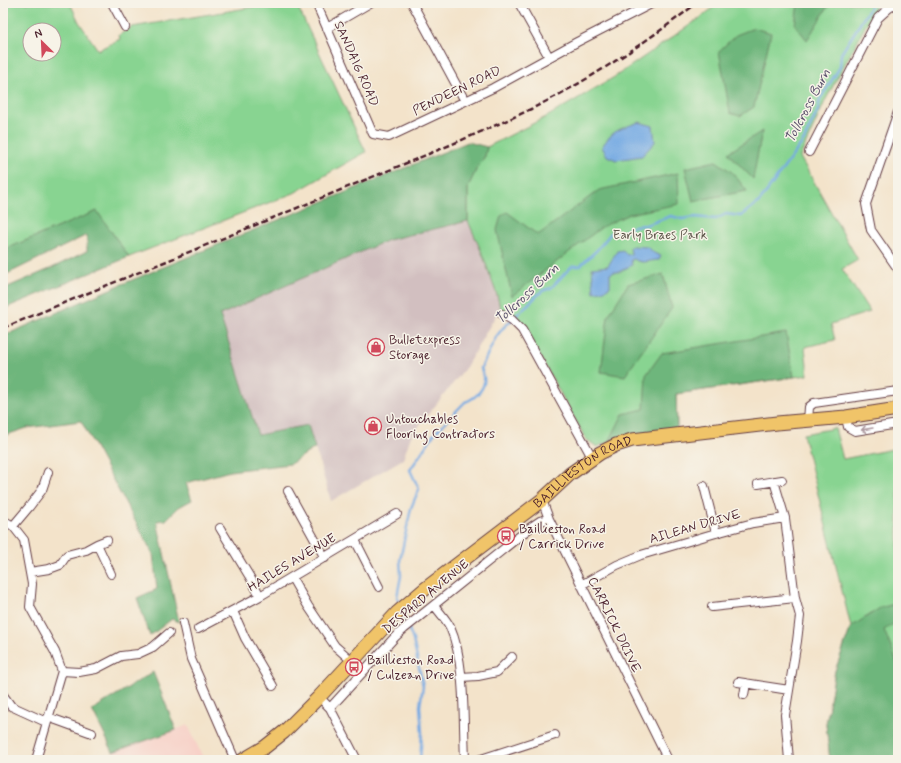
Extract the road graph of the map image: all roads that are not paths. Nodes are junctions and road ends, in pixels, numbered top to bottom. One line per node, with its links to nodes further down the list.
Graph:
1 (112, 3): 10 (street)
2 (316, 3): 11 (street, SANDAIG ROAD)
3 (370, 3): 11 (street)
4 (412, 3): 13 (street)
5 (519, 3): 12 (street)
6 (632, 3): 9 (street)
7 (653, 3): 9 (street, PENDEEN ROAD)
8 (898, 3): 16 (street)
9 (637, 11): 12 (street, PENDEEN ROAD)
10 (124, 27)
11 (327, 28): 15 (street, SANDAIG ROAD)
12 (549, 57): 13 (street, PENDEEN ROAD)
13 (465, 101): 15 (street, PENDEEN ROAD)
14 (898, 112): 17 (street)
15 (373, 134)
16 (809, 152)
17 (898, 269)
18 (502, 314): 24 (street)
19 (898, 391): 22 (street)
20 (898, 409): 21 (main road, BAILLIESTON ROAD)
21 (846, 417): 22 (main road, BAILLIESTON ROAD); 23 (street, one-way to 21)
22 (808, 421): 24 (main road, BAILLIESTON ROAD)
23 (898, 424)
24 (593, 458): 29 (main road, BAILLIESTON ROAD)
25 (48, 472): 34 (street)
26 (758, 484): 31 (street)
27 (704, 486): 36 (street)
28 (288, 491): 40 (street)
29 (542, 500): 32 (street, CARRICK DRIVE); 55 (main road, BAILLIESTON ROAD)
30 (397, 514): 38 (street, HAILES AVENUE)
31 (785, 518): 36 (street, AILEAN DRIVE); 47 (street)
32 (549, 519): 44 (street, CARRICK DRIVE); 48 (street, DESPARD AVENUE)
33 (3, 520): 34 (street)
34 (13, 526): 41 (street)
35 (220, 528): 46 (street)
36 (716, 533): 44 (street, AILEAN DRIVE)
37 (107, 540): 39 (street)
38 (355, 540): 40 (street, HAILES AVENUE); 45 (street)
39 (97, 544): 41 (street); 42 (street)
40 (325, 558): 43 (street, HAILES AVENUE)
41 (30, 572): 56 (street)
42 (111, 574)
43 (292, 578): 46 (street, HAILES AVENUE); 55 (street)
44 (581, 585): 73 (street, CARRICK DRIVE)
45 (379, 587)
46 (260, 596): 50 (street, HAILES AVENUE)
47 (795, 598): 49 (street); 59 (street)
48 (434, 605): 57 (street); 63 (street, DESPARD AVENUE)
49 (712, 607)
50 (233, 612): 52 (street, HAILES AVENUE); 58 (street)
51 (183, 623): 68 (street)
52 (198, 629)
53 (169, 633): 56 (street)
54 (512, 657): 57 (street)
55 (352, 661): 62 (main road, BAILLIESTON ROAD)
56 (62, 671): 64 (street)
57 (461, 677): 71 (street)
58 (273, 686)
59 (789, 690): 61 (street); 74 (street)
60 (3, 695): 64 (street)
61 (744, 695)
62 (319, 697): 63 (street); 69 (main road, BAILLIESTON ROAD)
63 (330, 708): 70 (street)
64 (47, 720): 65 (street); 67 (street)
65 (92, 733)
66 (555, 735): 72 (street)
67 (36, 760)
68 (235, 760)
69 (244, 760)
70 (357, 760)
71 (465, 760)
72 (478, 760)
73 (668, 760)
74 (789, 760)

